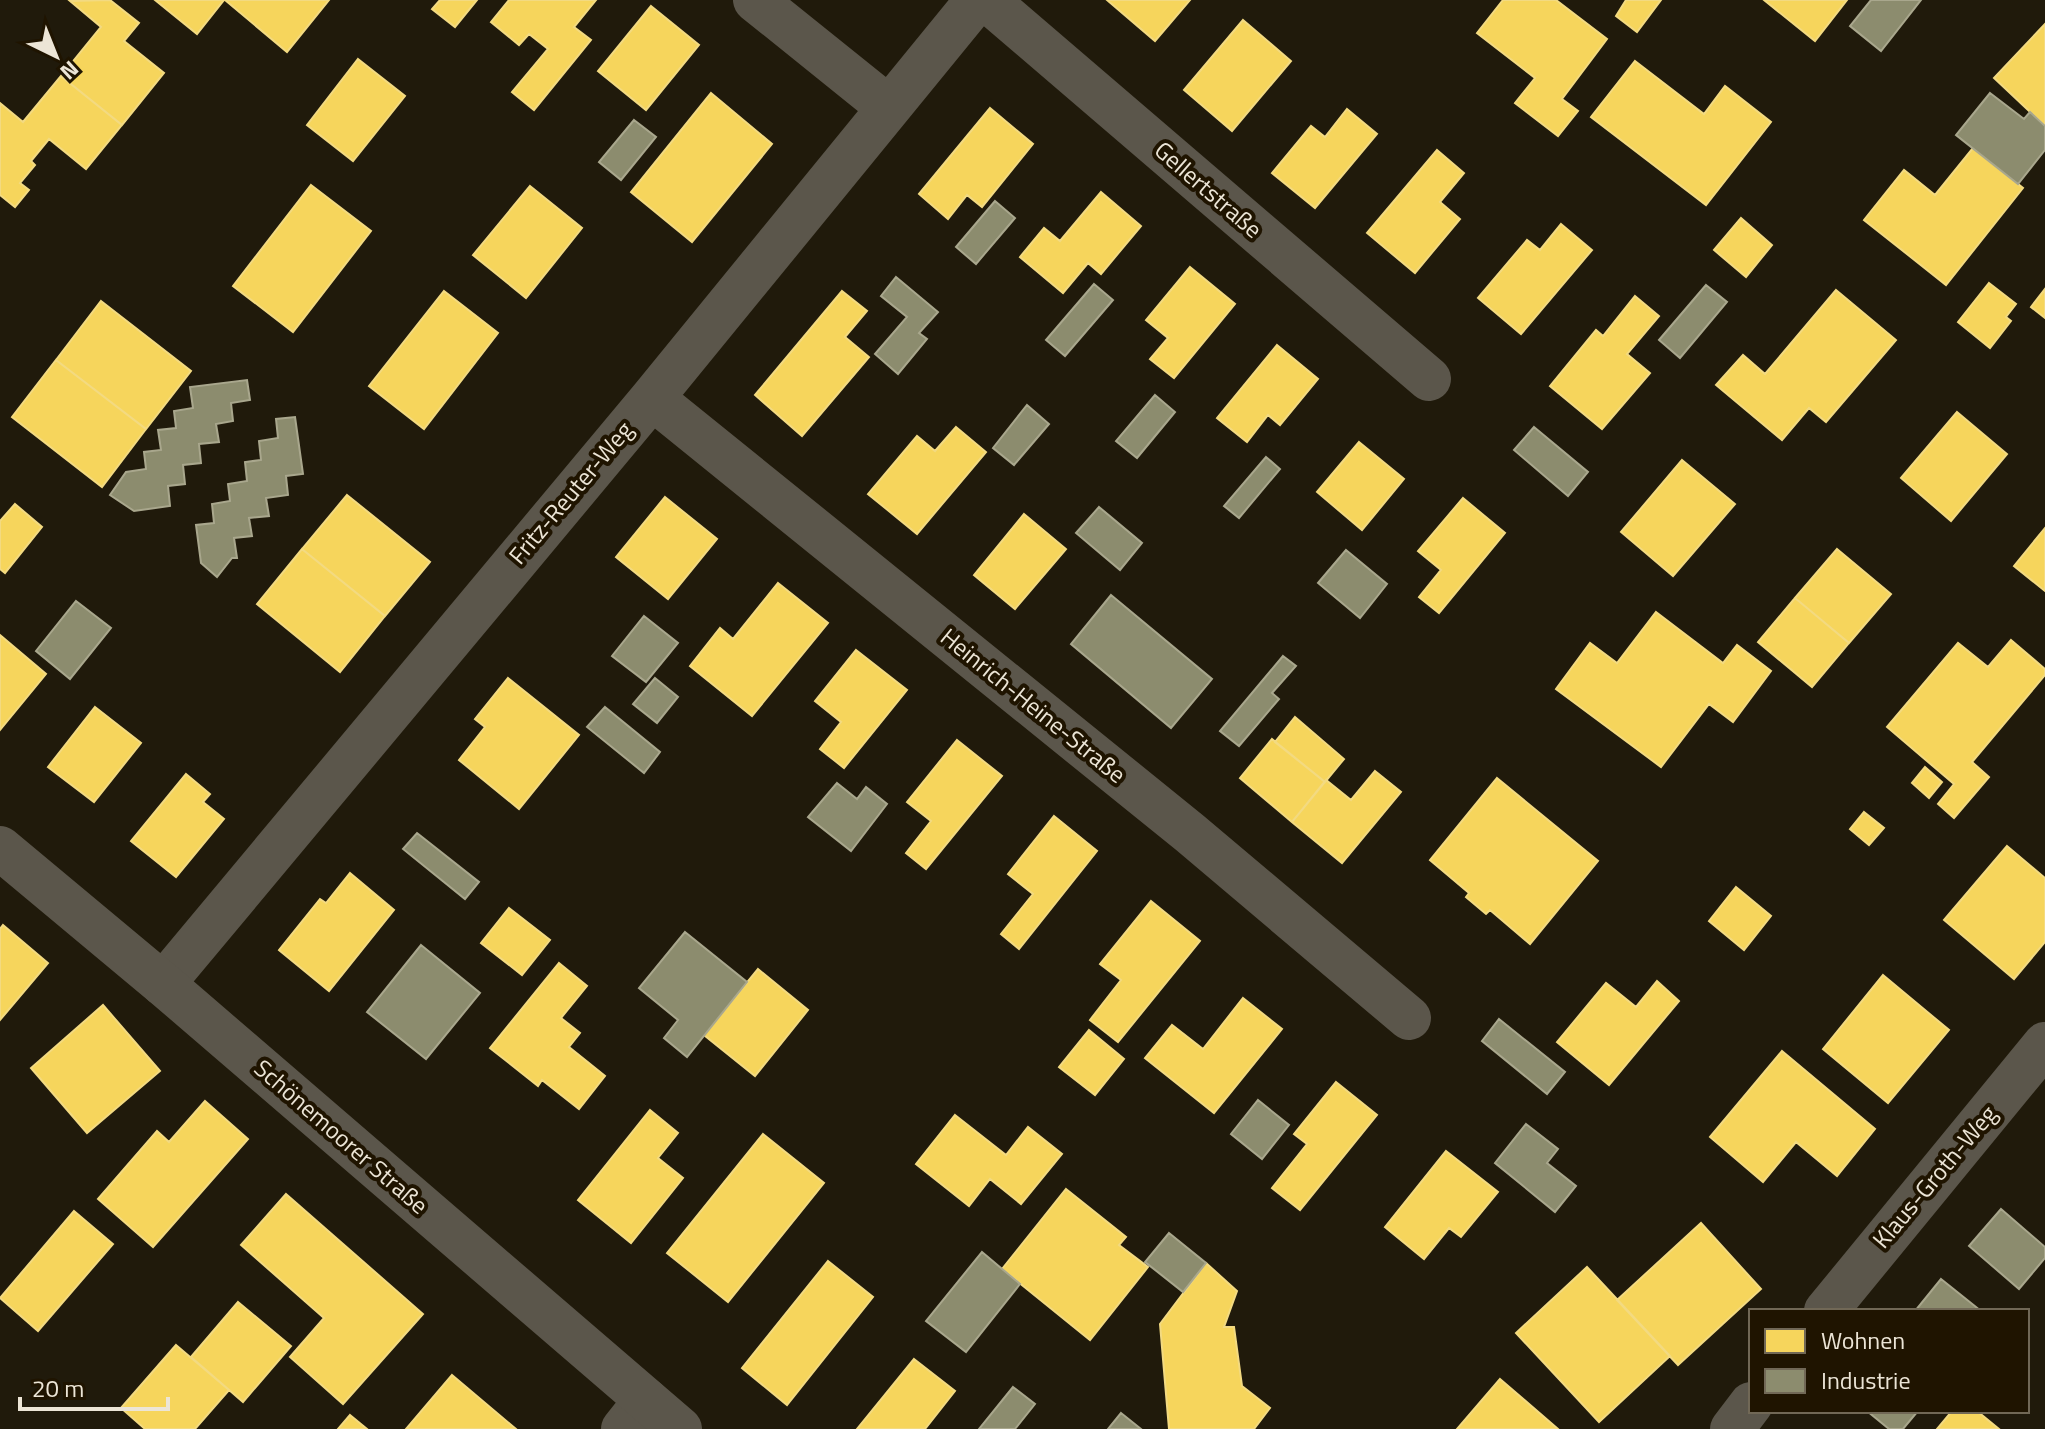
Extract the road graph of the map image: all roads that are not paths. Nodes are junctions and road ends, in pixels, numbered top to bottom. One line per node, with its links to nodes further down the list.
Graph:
1 (755, 0): 4 (street)
2 (977, 0): 4 (street, Fritz-Reuter-Weg)
3 (987, 0): 5 (street, Gellertstraße)
4 (888, 107): 6 (street, Fritz-Reuter-Weg)
5 (1429, 379)
6 (652, 398): 8 (street, Fritz-Reuter-Weg); 9 (street, Heinrich-Heine-Straße)
7 (0, 848): 8 (street, Schönemoorer Straße)
8 (163, 984): 13 (street, Schönemoorer Straße)
9 (1409, 1018)
10 (2045, 1044): 11 (street, Klaus-Groth-Weg)
11 (1828, 1309)
12 (1749, 1407): 15 (street)
13 (634, 1415): 14 (street, Schönemoorer Straße)
14 (680, 1429)
15 (1732, 1429)

